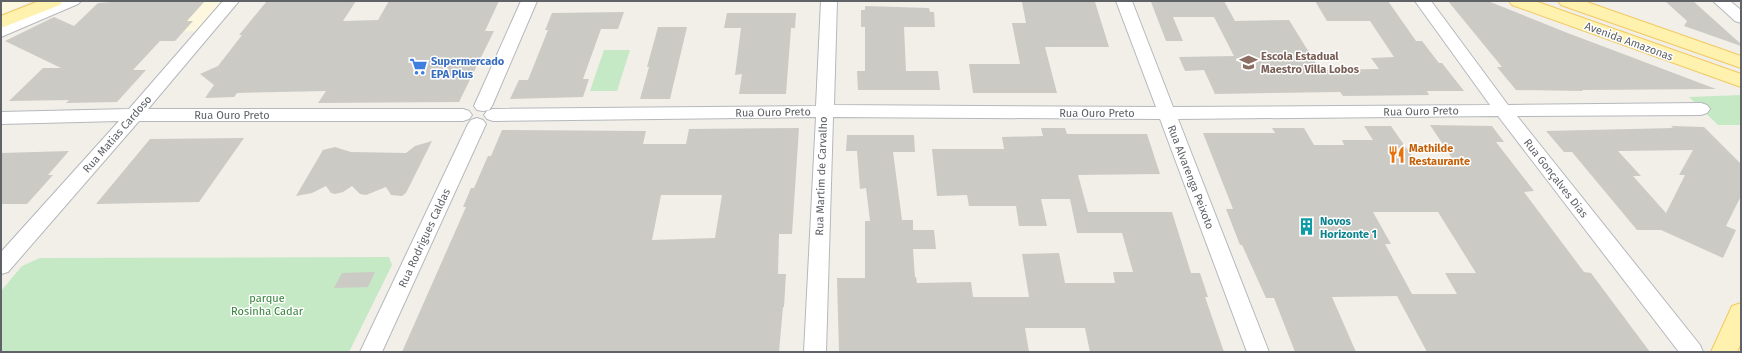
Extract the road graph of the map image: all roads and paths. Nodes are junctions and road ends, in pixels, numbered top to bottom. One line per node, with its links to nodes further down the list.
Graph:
1 (35, 1): 12 (main road)
2 (54, 1): 14 (main road)
3 (74, 1): 15 (street)
4 (231, 1): 22 (street, Rua Matias Cardoso)
5 (529, 1): 23 (street, Rua Rodrigues Caldas)
6 (829, 1): 20 (street, Rua Martim de Carvalho)
7 (1124, 1): 21 (street, Rua Alvarenga Peixoto)
8 (1423, 1): 19 (street, Rua Gonçalves Dias)
9 (1518, 1): 17 (main road, Avenida Amazonas)
10 (1567, 1): 16 (main road, Avenida Amazonas)
11 (1721, 1): 13 (street)
12 (1, 15)
13 (1741, 18)
14 (1, 23)
15 (1, 32)
16 (1741, 62)
17 (1741, 81)
18 (1701, 108): 19 (street, Rua Ouro Preto)
19 (1503, 110): 21 (street, Rua Ouro Preto); 30 (street, Rua Gonçalves Dias)
20 (824, 111): 21 (street, Rua Ouro Preto); 23 (street, Rua Ouro Preto); 28 (street, Rua Martim de Carvalho)
21 (1166, 113): 29 (street, Rua Alvarenga Peixoto)
22 (134, 115): 23 (street, Rua Ouro Preto); 24 (street, Rua Ouro Preto); 25 (street, Rua Matias Cardoso)
23 (479, 115): 27 (street, Rua Rodrigues Caldas)
24 (1, 118)
25 (1, 266)
26 (1741, 313): 31 (main road)
27 (371, 352)
28 (815, 352)
29 (1258, 352)
30 (1692, 352)
31 (1724, 352)

